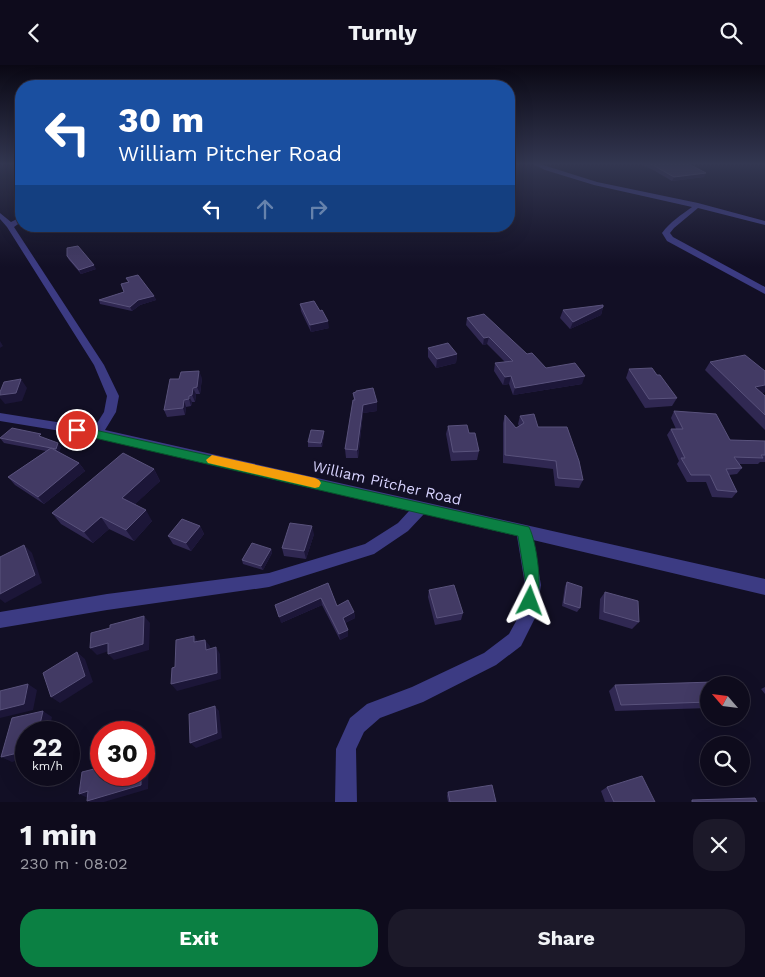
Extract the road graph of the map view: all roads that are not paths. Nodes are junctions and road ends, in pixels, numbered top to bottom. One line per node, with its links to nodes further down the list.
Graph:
1 (666, 198): 2 (street)
2 (698, 205): 5 (street); 7 (street)
3 (0, 215): 6 (street)
4 (15, 222): 6 (street)
5 (765, 223)
6 (10, 225): 9 (street)
7 (765, 291)
8 (0, 417): 9 (street, William Pitcher Road)
9 (97, 433): 10 (street, William Pitcher Road)
10 (421, 508): 11 (street, William Pitcher Road); 13 (street)
11 (524, 531): 12 (street, William Pitcher Road); 14 (street)
12 (765, 587)
13 (0, 621)
14 (346, 802)

